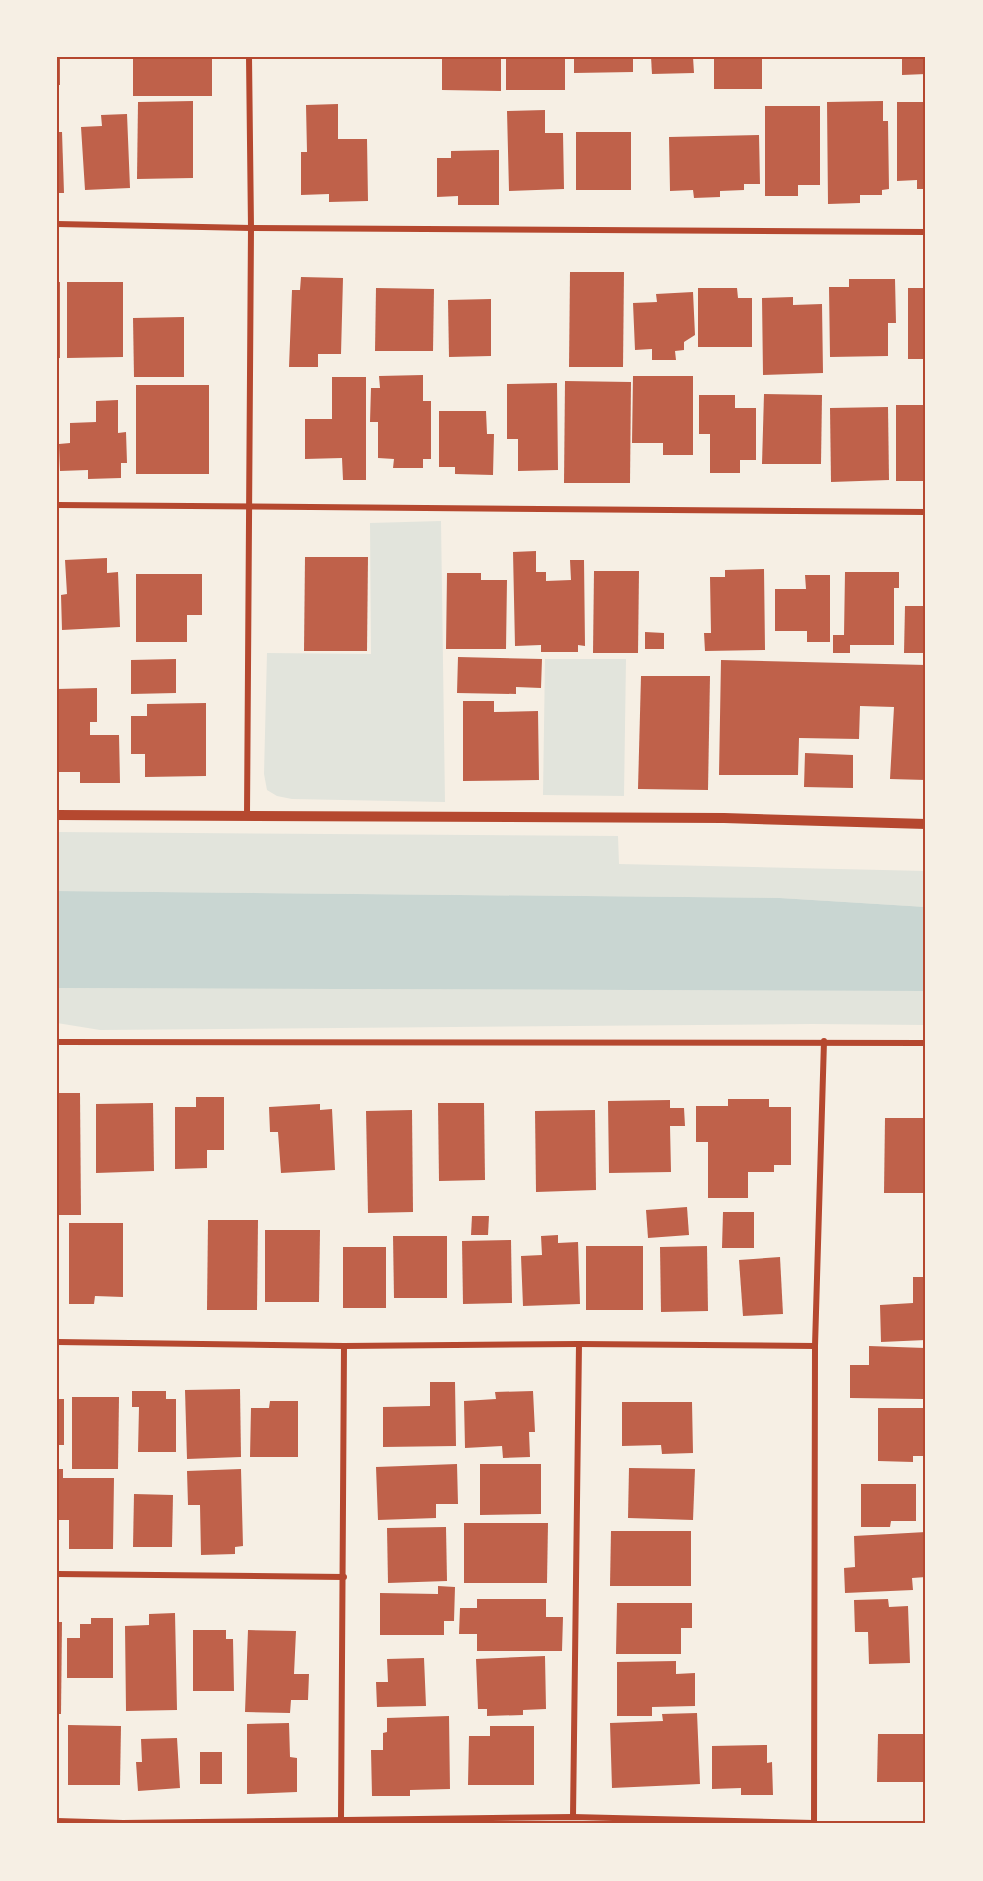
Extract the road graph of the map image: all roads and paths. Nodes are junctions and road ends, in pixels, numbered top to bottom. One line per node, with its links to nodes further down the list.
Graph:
1 (249, 57): 3 (street)
2 (57, 224): 3 (street)
3 (251, 228): 4 (street); 6 (street)
4 (926, 232)
5 (57, 505): 6 (street)
6 (249, 507): 7 (street); 9 (street)
7 (926, 512)
8 (57, 815): 9 (street)
9 (247, 815): 10 (street)
10 (926, 824)
11 (824, 1041): 12 (street); 13 (street); 17 (street)
12 (57, 1042)
13 (926, 1043)
14 (57, 1342): 16 (street)
15 (579, 1344): 16 (street); 17 (street); 20 (street)
16 (344, 1346): 19 (street)
17 (815, 1346): 23 (street)
18 (57, 1574): 19 (street)
19 (344, 1577): 21 (street)
20 (573, 1817): 21 (street); 23 (street)
21 (341, 1819): 24 (street)
22 (57, 1821): 24 (street)
23 (814, 1823)
24 (123, 1824)

